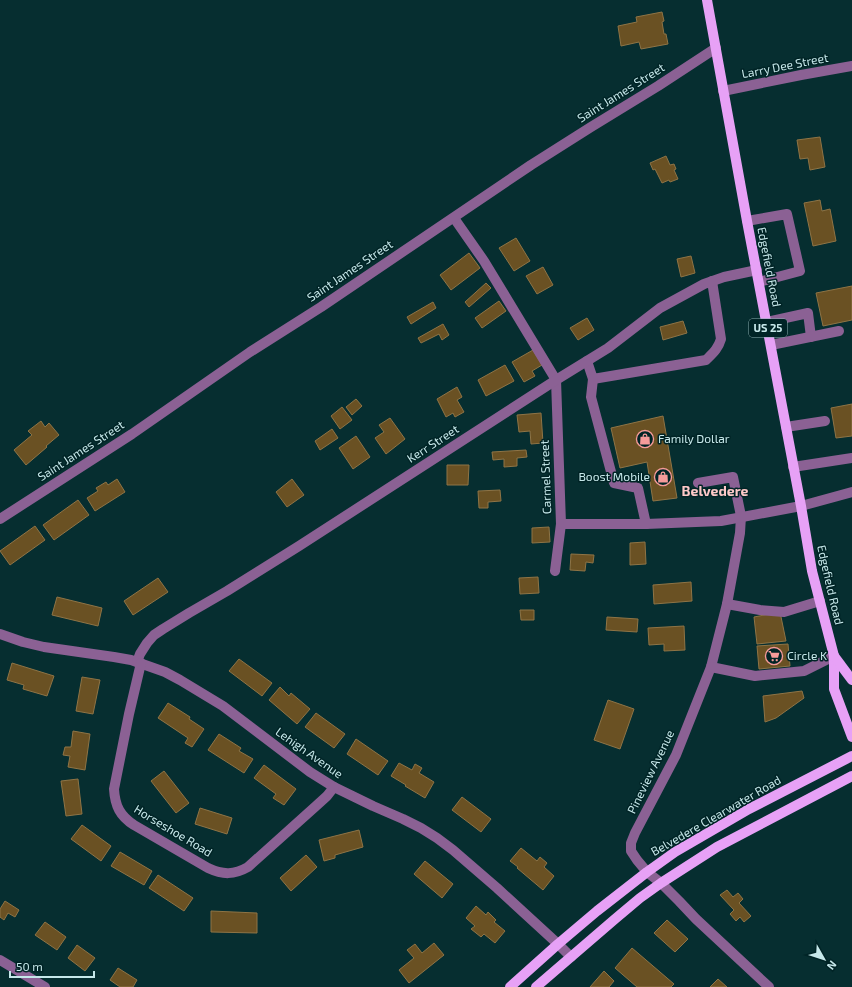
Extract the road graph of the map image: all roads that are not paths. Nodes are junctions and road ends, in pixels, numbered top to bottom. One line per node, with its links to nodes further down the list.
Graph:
1 (707, 0): 2 (main road, Edgefield Road / US 25)
2 (716, 48): 4 (main road, Edgefield Road / US 25); 5 (street, Saint James Street)
3 (852, 66): 4 (street, Larry Dee Street)
4 (723, 91): 6 (main road, Edgefield Road / US 25)
5 (454, 218): 16 (street, Carmel Street); 25 (street, Saint James Street)
6 (747, 220): 7 (main road, Edgefield Road / US 25); 9 (street)
7 (757, 270): 8 (street, Kerr Street); 9 (main road, Edgefield Road / US 25)
8 (712, 281): 14 (street, Kerr Street); 15 (street)
9 (759, 282): 10 (main road, Edgefield Road / US 25)
10 (767, 322): 12 (street); 13 (main road, Edgefield Road / US 25)
11 (839, 331): 12 (street)
12 (811, 337): 13 (street)
13 (771, 345): 18 (main road, Edgefield Road / US 25)
14 (587, 361): 15 (street); 16 (street, Kerr Street)
15 (593, 379): 27 (street)
16 (556, 380): 26 (street, Carmel Street); 33 (street, Kerr Street)
17 (825, 420): 18 (street)
18 (786, 427): 20 (main road, Edgefield Road / US 25)
19 (852, 458): 20 (street)
20 (793, 467): 23 (main road, Edgefield Road / US 25)
21 (698, 483): 24 (street, Pineview Avenue)
22 (852, 492): 23 (street, Carmel Street)
23 (801, 506): 24 (street, Carmel Street); 29 (main road, Edgefield Road / US 25)
24 (741, 516): 27 (street, Carmel Street); 30 (street, Pineview Avenue)
25 (0, 519)
26 (561, 524): 27 (street, Carmel Street); 28 (street)
27 (646, 524)
28 (555, 571)
29 (820, 601): 30 (street); 32 (main road, Edgefield Road / US 25)
30 (726, 604): 34 (street, Pineview Avenue)
31 (0, 634): 33 (street, Lehigh Avenue)
32 (834, 656): 34 (street); 35 (main road, Edgefield Road / US 25); 36 (main road, Edgefield Road / US 25)
33 (139, 663): 39 (street, Lehigh Avenue); 39 (street, Horseshoe Road)
34 (711, 667): 40 (street, Pineview Avenue)
35 (852, 680)
36 (852, 737)
37 (852, 756): 40 (main road, Belvedere Clearwater Road)
38 (852, 776): 41 (main road)
39 (334, 787): 42 (street, Lehigh Avenue)
40 (647, 872): 41 (street, Pineview Avenue); 42 (main road, Belvedere Clearwater Road)
41 (661, 883): 43 (main road); 48 (street, Pineview Avenue)
42 (558, 944): 43 (street, Lehigh Avenue); 46 (main road, Belvedere Clearwater Road)
43 (571, 957): 47 (main road)
44 (0, 960): 45 (street)
45 (45, 987)
46 (510, 987)
47 (536, 987)
48 (769, 987)

